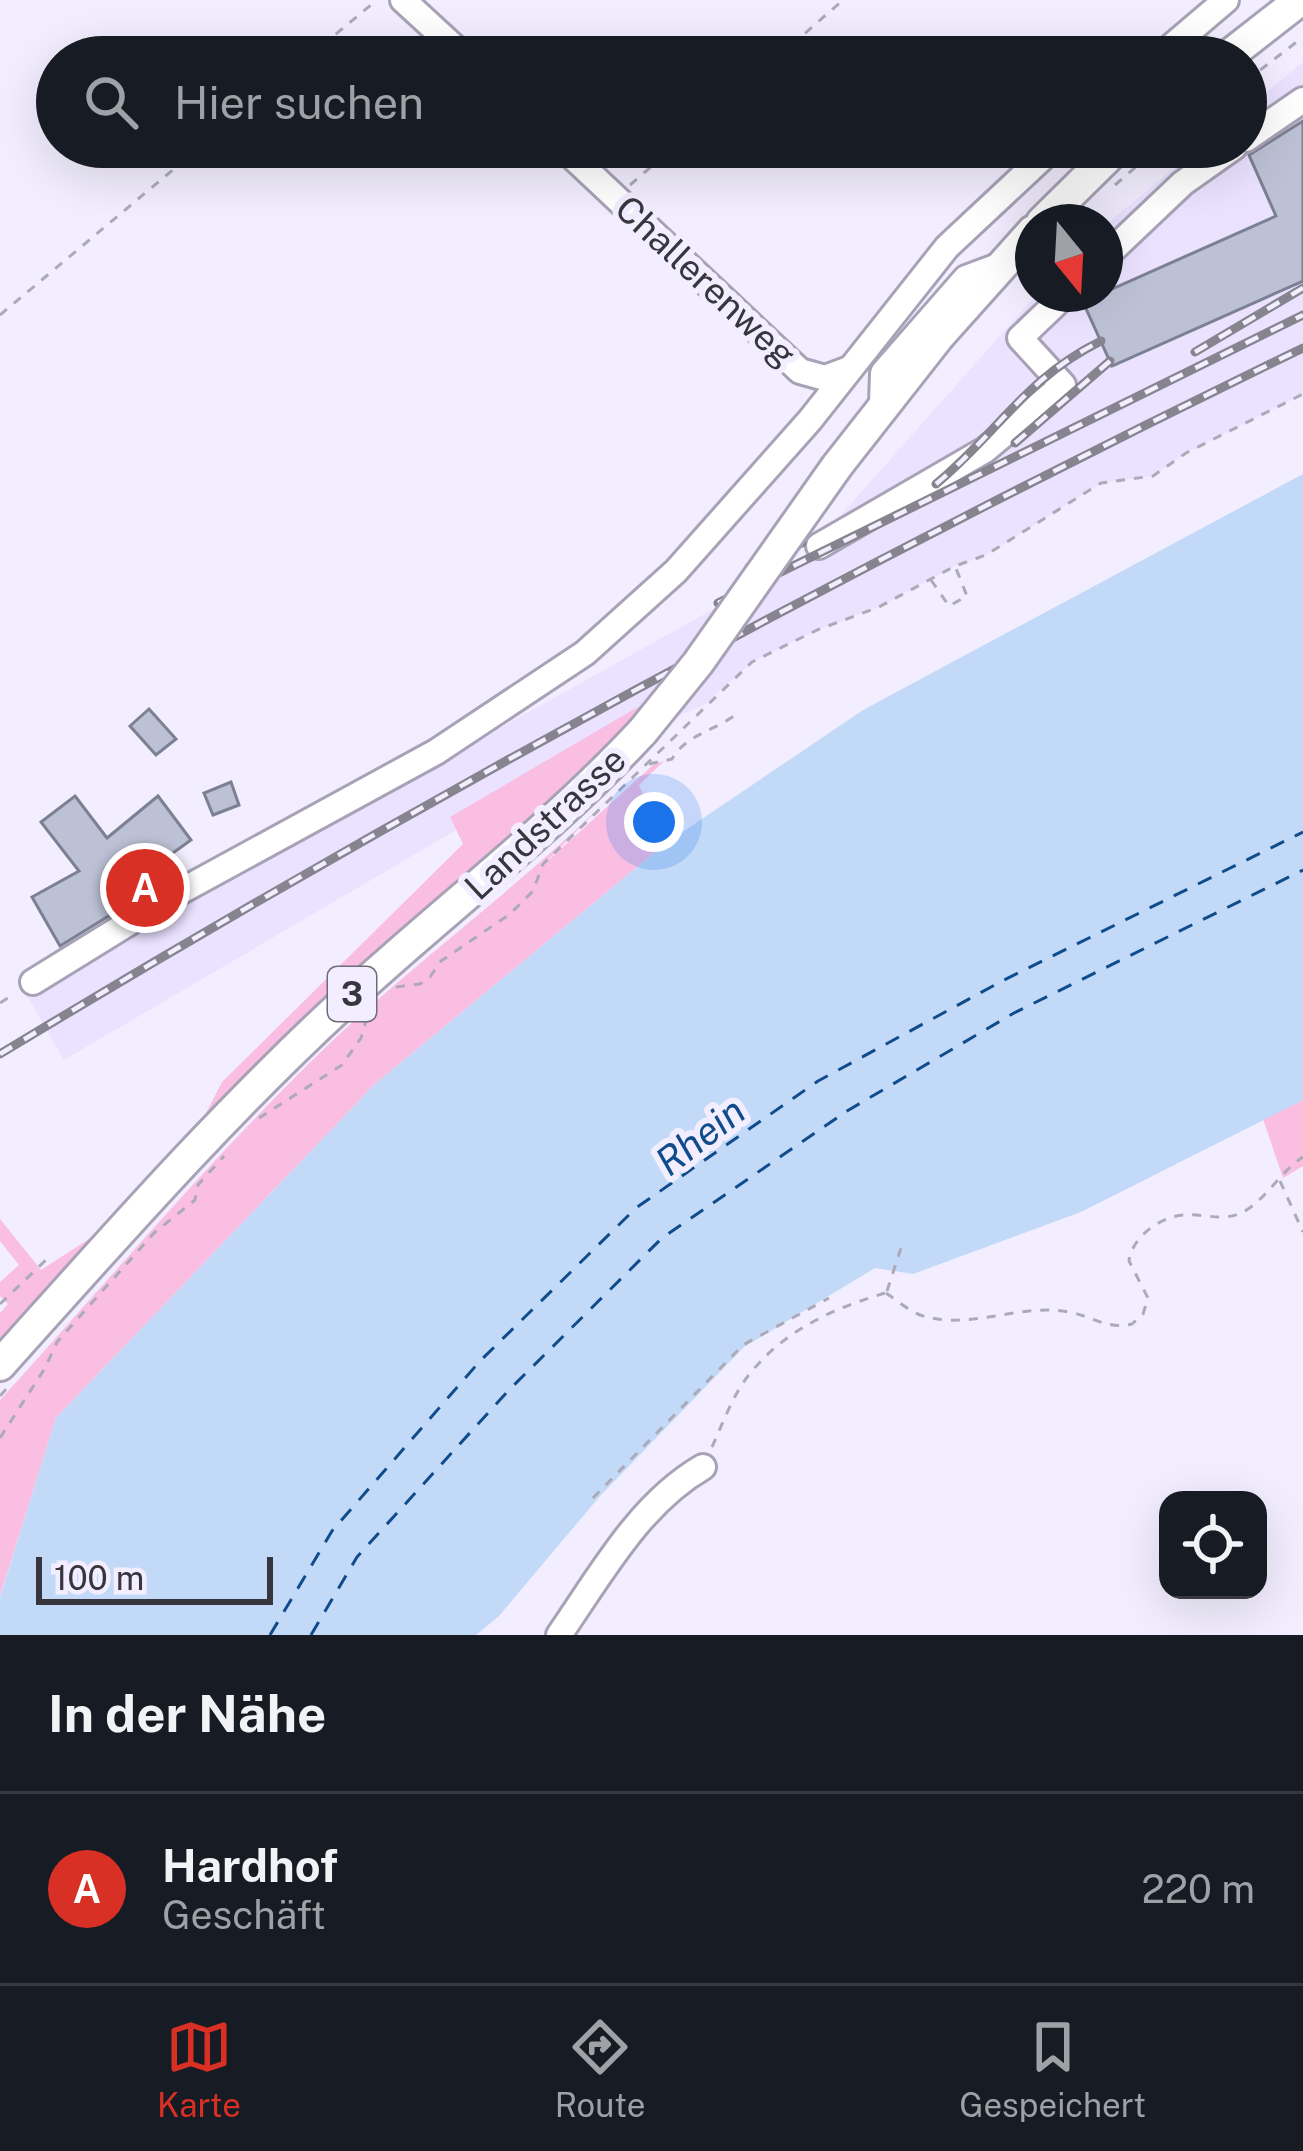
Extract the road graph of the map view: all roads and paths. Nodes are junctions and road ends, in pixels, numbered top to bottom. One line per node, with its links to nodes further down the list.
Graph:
1 (376, 0): 6 (path)
2 (404, 0): 7 (street)
3 (843, 0): 8 (path)
4 (1226, 0): 9 (street)
5 (1300, 0): 10 (main road)
6 (333, 36)
7 (443, 36)
8 (802, 36)
9 (1184, 36)
10 (1254, 36)
11 (1303, 37): 12 (path)
12 (1267, 65)
13 (1303, 100): 14 (street)
14 (1267, 125)
15 (175, 168): 28 (path)
16 (584, 168): 23 (street, Challerenweg)
17 (650, 168): 23 (path)
18 (1032, 168): 29 (street, Challerenweg)
19 (1097, 168): 24 (main road)
20 (1134, 168): 22 (path)
21 (1204, 168): 25 (street)
22 (1103, 195)
23 (616, 198): 29 (street, Challerenweg)
24 (1060, 204)
25 (1123, 240)
26 (1015, 250): 55 (main road, Landstrasse / 3, bridge)
27 (1047, 312): 31 (street)
28 (0, 315)
29 (850, 369): 38 (street)
30 (1303, 394): 32 (path)
31 (819, 546)
32 (955, 566): 33 (path); 33 (path)
33 (930, 579): 35 (path)
34 (734, 716): 35 (path)
35 (647, 764): 36 (path)
36 (620, 786): 37 (path); 39 (path)
37 (526, 873)
38 (33, 982)
39 (397, 986)
40 (368, 1012): 41 (path)
41 (257, 1118)
42 (227, 1142): 46 (path)
43 (228, 1151): 57 (path)
44 (1303, 1157): 45 (path)
45 (1279, 1180): 48 (path); 51 (path)
46 (183, 1191)
47 (153, 1223): 54 (path)
48 (1303, 1232)
49 (902, 1245): 51 (path)
50 (49, 1257): 53 (path)
51 (886, 1293): 58 (path)
52 (830, 1298): 59 (path)
53 (0, 1304)
54 (45, 1345)
55 (7, 1373): 56 (path)
56 (0, 1396)
57 (0, 1438)
58 (703, 1467): 60 (street)
59 (593, 1498)
60 (560, 1635)

